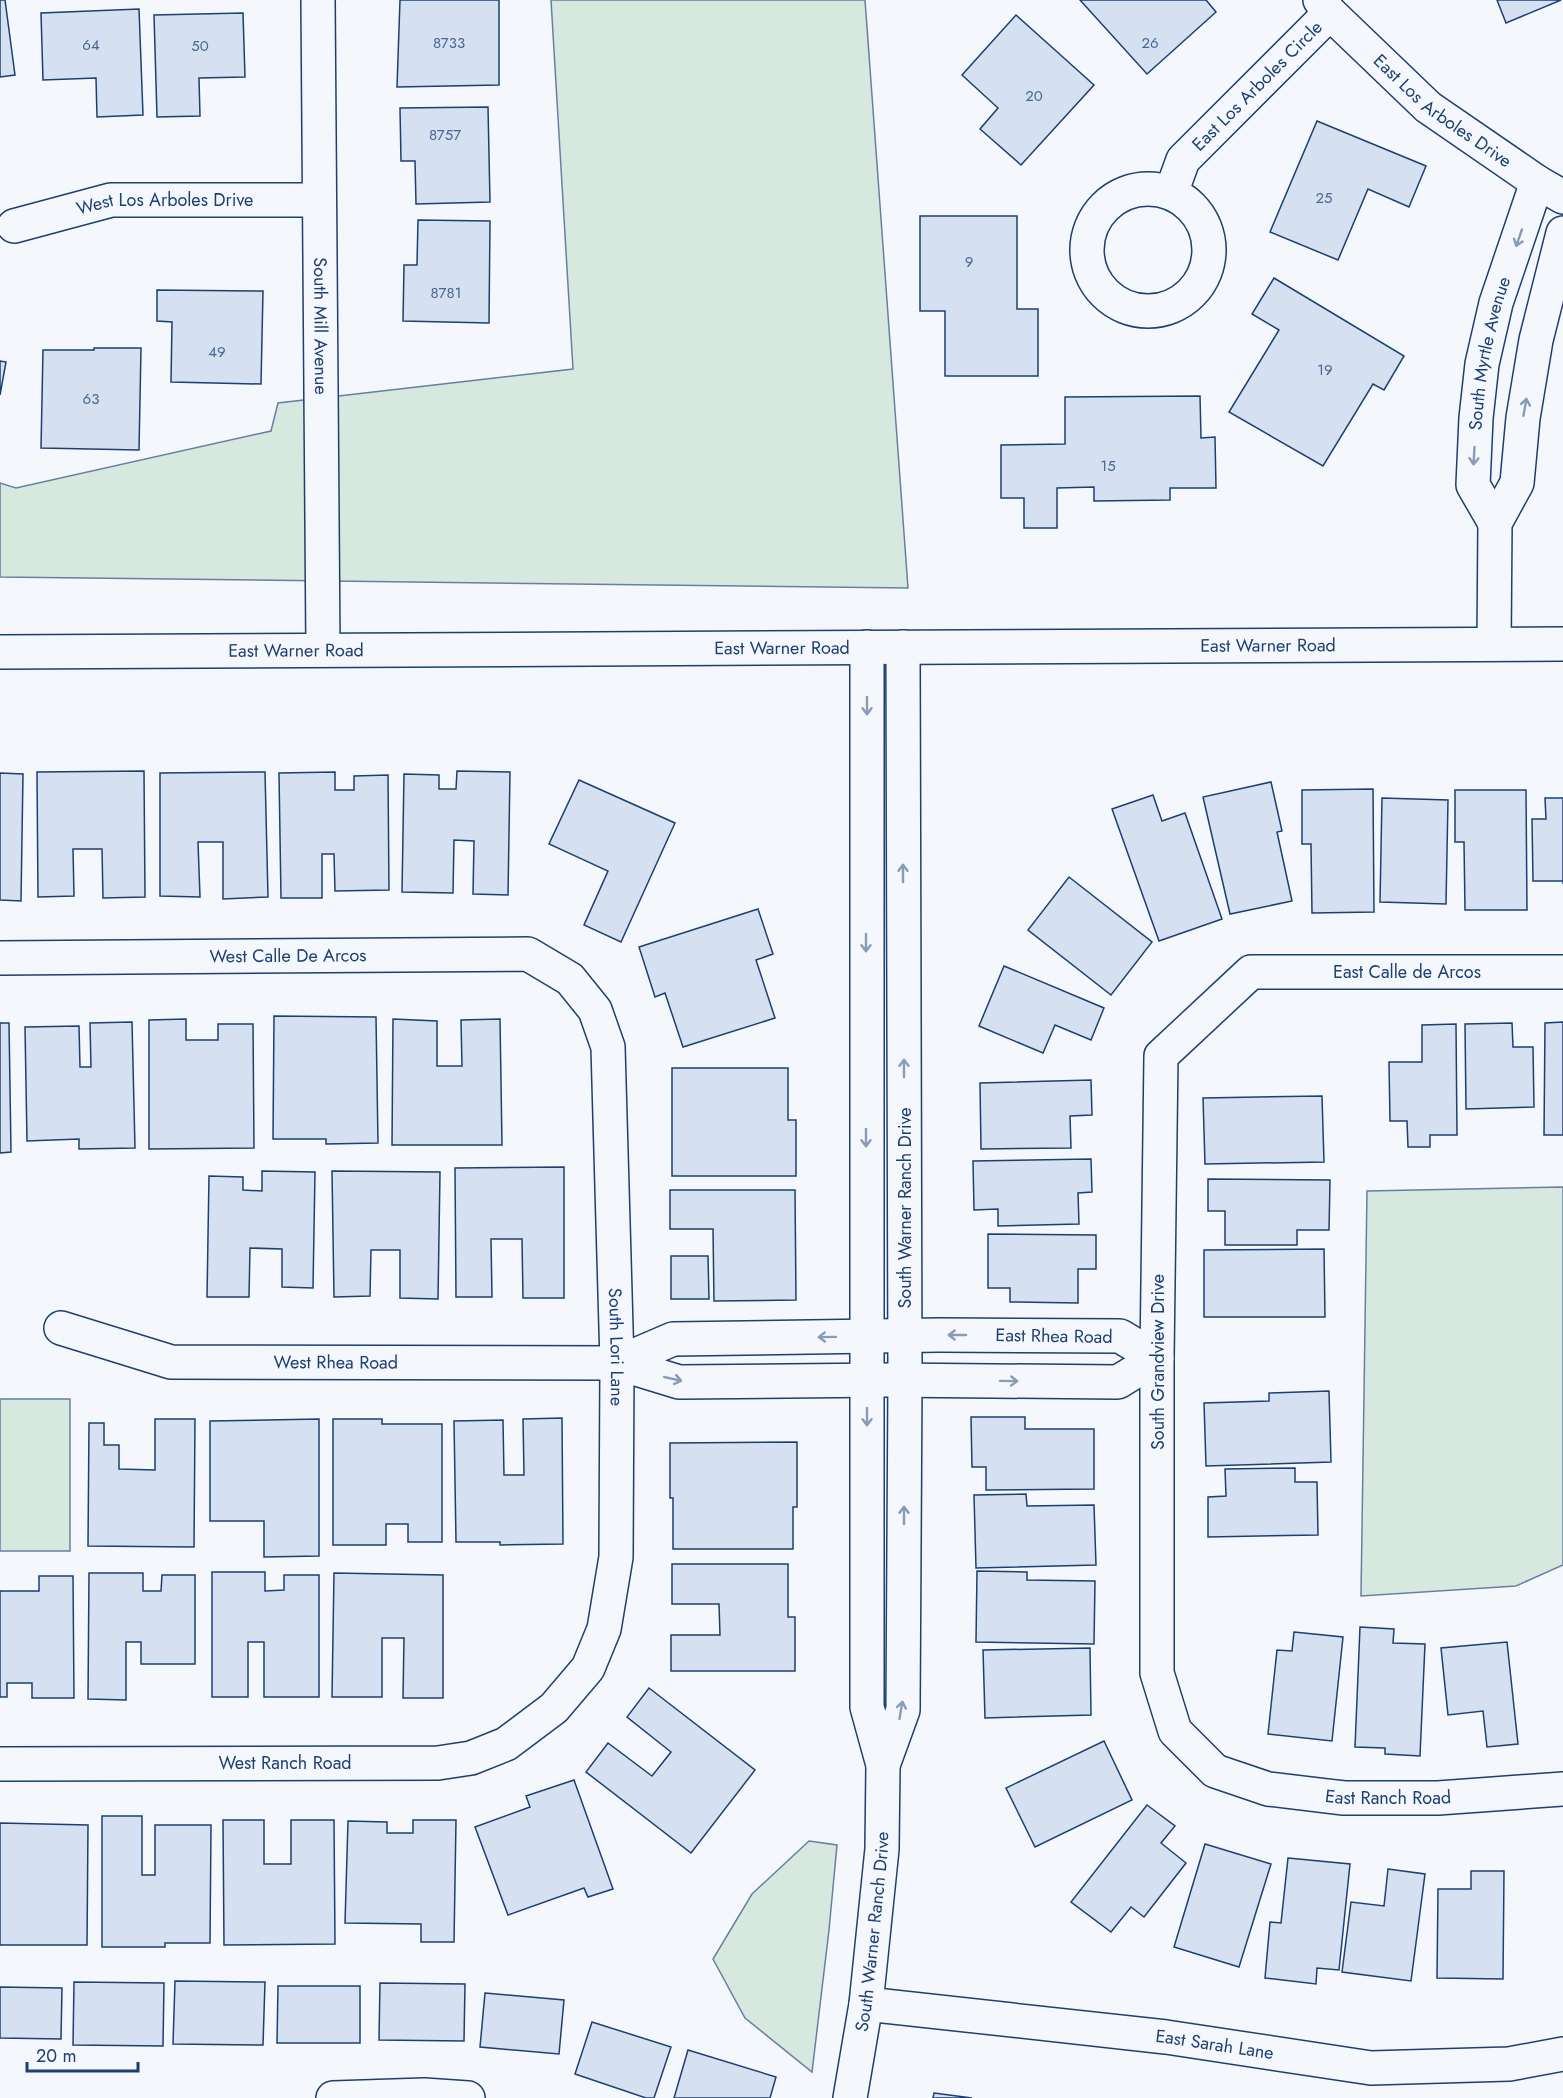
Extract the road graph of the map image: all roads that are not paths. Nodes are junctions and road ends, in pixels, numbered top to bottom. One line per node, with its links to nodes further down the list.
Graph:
1 (318, 0): 5 (street, South Mill Avenue)
2 (1325, 7): 3 (street, East Los Arboles Drive); 4 (street, East Los Arboles Circle)
3 (1550, 190): 8 (street, South Myrtle Avenue, one-way to 8)
4 (1171, 193)
5 (318, 200): 6 (street, West Los Arboles Drive); 15 (street, South Mill Avenue)
6 (15, 226)
7 (1563, 232): 9 (street)
8 (1489, 335): 9 (street); 10 (street, South Myrtle Avenue, one-way to 10)
9 (1535, 348): 10 (street, one-way to 9)
10 (1495, 523): 11 (street)
11 (1494, 644): 12 (street, East Warner Road); 14 (street, East Warner Road)
12 (1563, 644)
13 (867, 647): 14 (street, East Warner Road); 15 (street, East Warner Road); 22 (street, South Warner Ranch Drive, one-way to 22)
14 (903, 647): 22 (street, South Warner Ranch Drive, one-way to 14)
15 (323, 650): 16 (street, East Warner Road)
16 (0, 652)
17 (0, 958): 20 (street, West Calle De Arcos)
18 (1251, 972): 19 (street, East Calle de Arcos); 23 (street, South Grandview Drive)
19 (1563, 972)
20 (570, 979): 24 (street, South Lori Lane)
21 (61, 1328): 24 (street, West Rhea Road)
22 (886, 1336): 23 (street, East Rhea Road, one-way to 22); 24 (street, West Rhea Road, one-way to 24); 25 (street, South Warner Ranch Drive)
23 (1157, 1358): 25 (street, one-way to 23); 28 (street, South Grandview Drive)
24 (617, 1363): 25 (street, West Rhea Road, one-way to 25); 26 (street, South Lori Lane)
25 (887, 1380): 30 (street, South Warner Ranch Drive)
26 (554, 1708): 27 (street, West Ranch Road)
27 (0, 1764)
28 (1215, 1771): 29 (street, East Ranch Road)
29 (1563, 1789)
30 (866, 2004): 31 (street, East Sarah Lane); 34 (street, South Warner Ranch Drive)
31 (1563, 2054)
32 (333, 2098): 33 (street)
33 (468, 2098)
34 (850, 2098)

